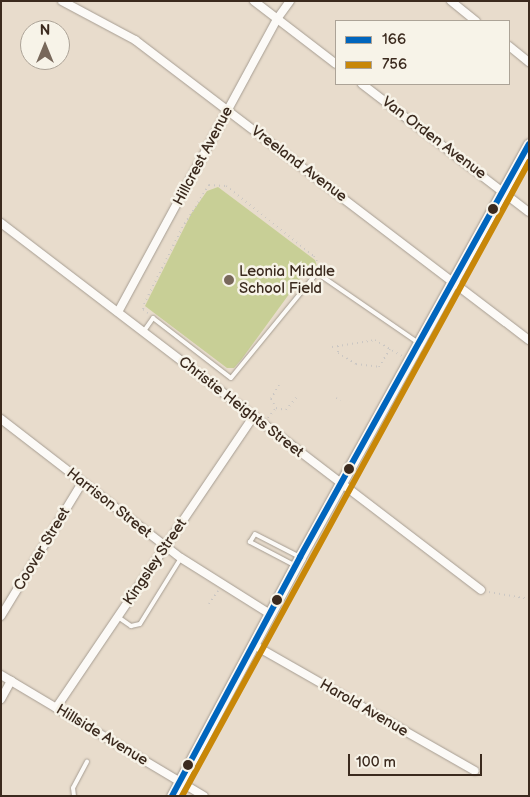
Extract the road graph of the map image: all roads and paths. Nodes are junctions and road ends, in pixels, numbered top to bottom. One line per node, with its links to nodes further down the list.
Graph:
1 (62, 1): 11 (street, Vreeland Avenue)
2 (254, 1): 5 (street)
3 (290, 1): 5 (street, Hillcrest Avenue)
4 (451, 1): 6 (street)
5 (277, 19): 9 (street); 11 (street, Hillcrest Avenue)
6 (475, 20)
7 (510, 47): 8 (street)
8 (529, 62)
9 (335, 63)
10 (363, 85): 13 (street, Van Orden Avenue)
11 (228, 110): 17 (street, Vreeland Avenue); 18 (street, Hillcrest Avenue)
12 (529, 144): 13 (street)
13 (503, 191): 14 (street, Van Orden Avenue); 17 (street)
14 (529, 212)
15 (1, 223): 18 (street, Christie Heights Street)
16 (321, 274): 19 (lane); 19 (path); 22 (lane)
17 (454, 283): 21 (street, Vreeland Avenue); 22 (street)
18 (118, 312): 20 (street, Christie Heights Street)
19 (153, 318): 20 (lane)
20 (144, 331): 32 (street, Christie Heights Street)
21 (529, 340)
22 (419, 344): 26 (street)
23 (338, 346): 24 (path); 25 (path); 25 (path)
24 (332, 347)
25 (390, 349): 26 (path)
26 (410, 361): 36 (street)
27 (279, 385): 31 (path)
28 (296, 398): 31 (path)
29 (336, 398): 30 (path)
30 (340, 400)
31 (276, 408): 34 (path)
32 (254, 416): 34 (street, Christie Heights Street); 37 (street, Kingsley Street)
33 (1, 419): 35 (street, Harrison Street)
34 (264, 425): 36 (street, Christie Heights Street)
35 (82, 483): 37 (street, Harrison Street); 45 (street, Coover Street)
36 (340, 485): 39 (street); 41 (street, Christie Heights Street)
37 (165, 546): 38 (street, Harrison Street); 46 (street, Kingsley Street)
38 (181, 558): 40 (street, Harrison Street); 46 (lane)
39 (297, 562): 39 (lane); 44 (street)
40 (222, 585): 43 (path); 44 (street, Harrison Street)
41 (481, 590): 42 (path)
42 (529, 599)
43 (209, 604)
44 (270, 614): 47 (street)
45 (1, 616)
46 (117, 617): 51 (street, Kingsley Street)
47 (254, 645): 53 (street, Harold Avenue); 54 (street)
48 (1, 675): 49 (street, Hillside Avenue)
49 (11, 681): 50 (street); 51 (street, Hillside Avenue)
50 (1, 698)
51 (56, 708): 54 (street, Hillside Avenue)
52 (87, 762): 55 (lane)
53 (475, 770)
54 (180, 782): 56 (street); 57 (street, Hillside Avenue)
55 (74, 796)
56 (172, 796)
57 (204, 796)

